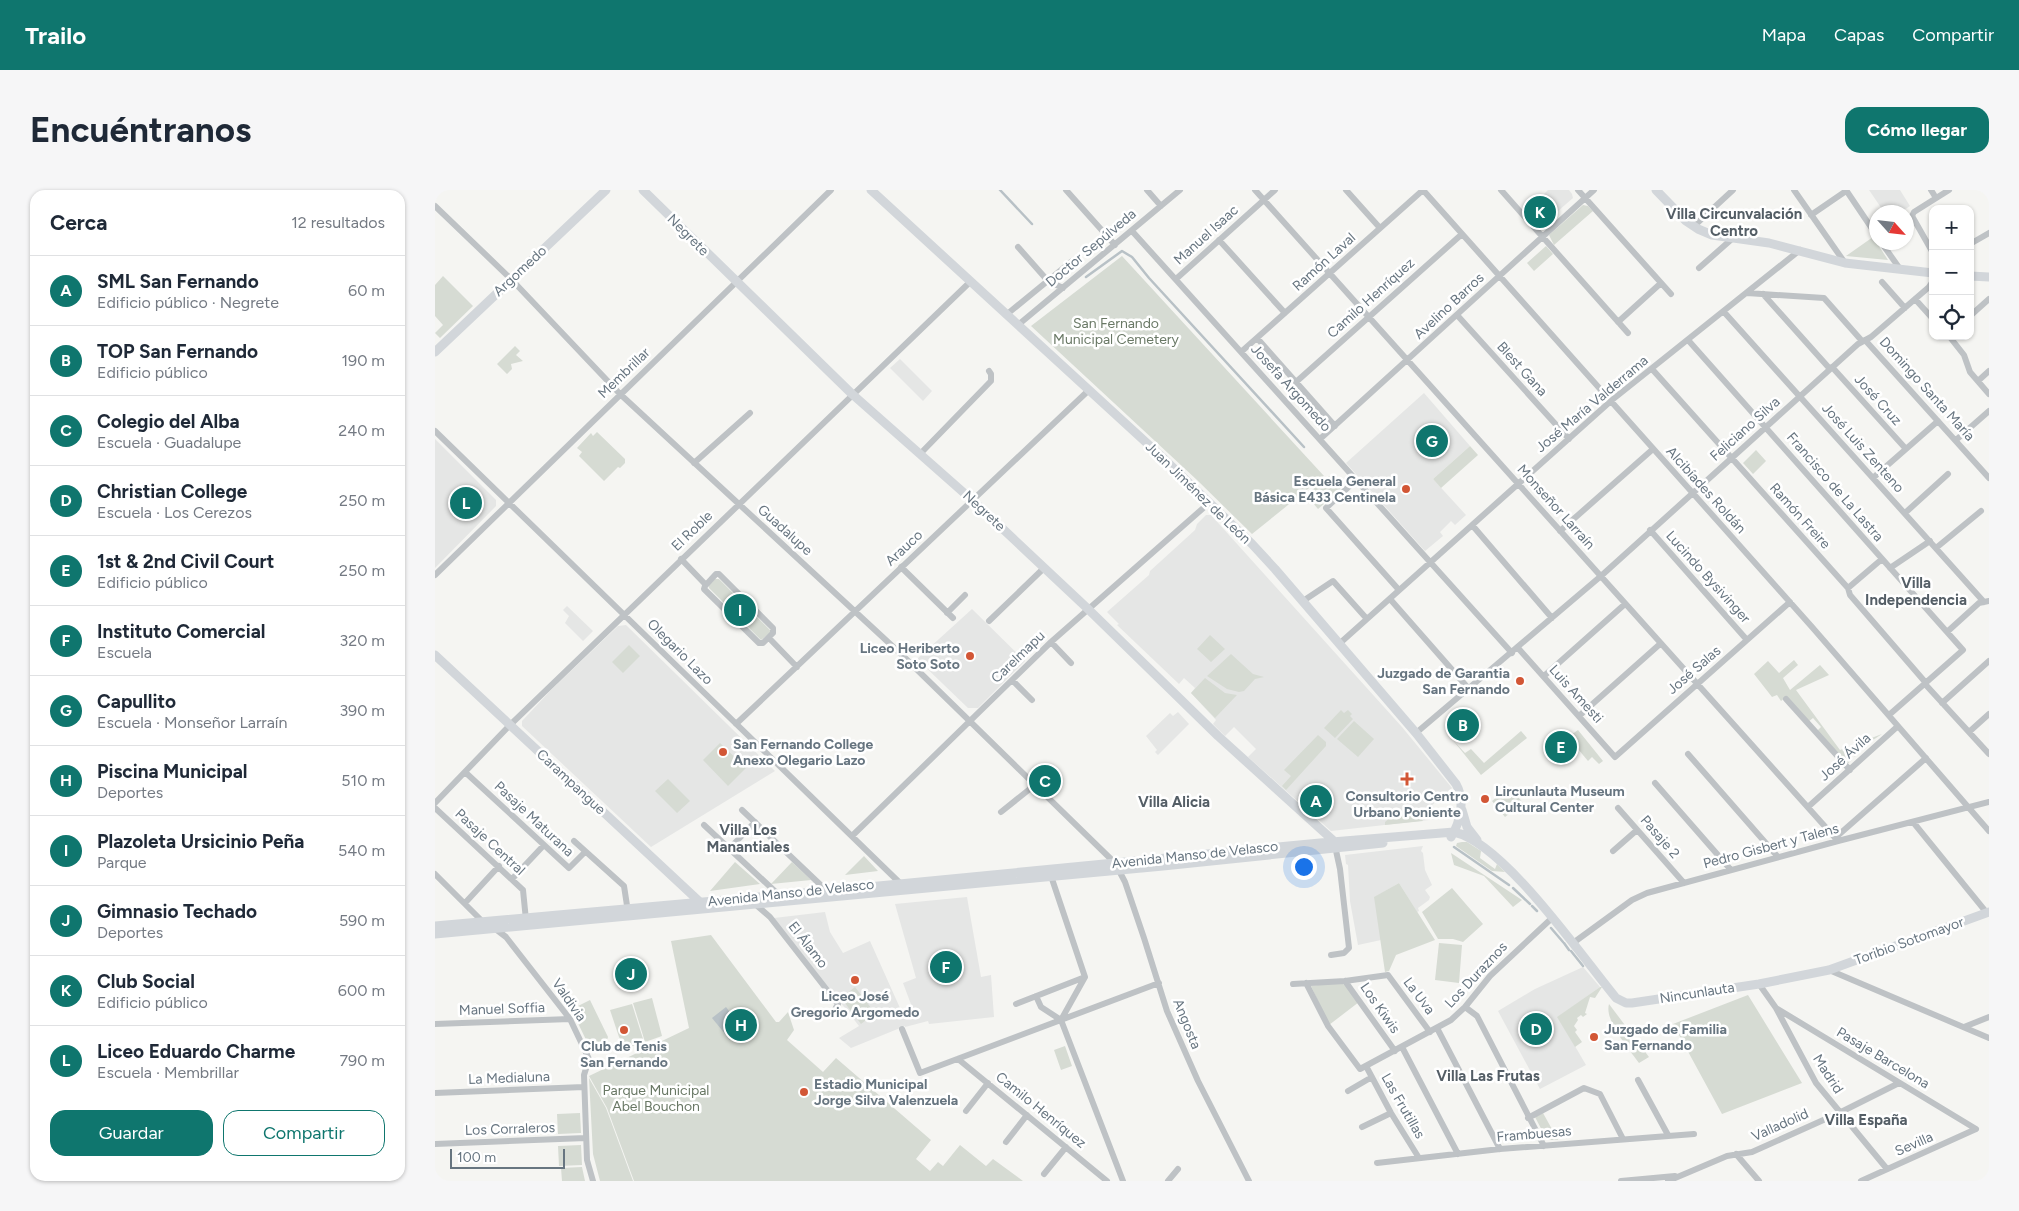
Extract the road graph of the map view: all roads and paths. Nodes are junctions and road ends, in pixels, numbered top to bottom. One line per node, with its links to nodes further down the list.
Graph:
1 (606, 190): 51 (main road, Argomedo)
2 (643, 190): 54 (main road, Negrete)
3 (831, 190): 54 (street, Membrillar)
4 (871, 190): 55 (main road, Juan Jiménez de León)
5 (1066, 190): 37 (street)
6 (1147, 190): 25 (street)
7 (1180, 190): 25 (street, Doctor Sepúlveda)
8 (1255, 190): 23 (street, Monseñor Larraín)
9 (1275, 190): 23 (street, Manuel Isaac)
10 (1346, 190): 29 (street)
11 (1423, 190): 29 (street, Ramón Laval); 32 (street, Alcibíades Roldán)
12 (1501, 190): 33 (street)
13 (1578, 190): 21 (street)
14 (1595, 190): 21 (street, Avelino Barros)
15 (1733, 190): 28 (street)
16 (1794, 190): 26 (street)
17 (1846, 190): 26 (street); 27 (street)
18 (1931, 190): 22 (street)
19 (1949, 190): 22 (street)
20 (1659, 191): 28 (main road)
21 (1585, 198): 33 (street, Avelino Barros); 57 (street)
22 (1936, 198): 41 (street)
23 (1263, 200): 35 (street, Manuel Isaac); 47 (street, Monseñor Larraín)
24 (435, 206): 51 (street, Guadalupe)
25 (1161, 206): 30 (street, Doctor Sepúlveda)
26 (1811, 215): 43 (street)
27 (1869, 224)
28 (1694, 226): 34 (main road)
29 (1381, 228): 47 (street, Ramón Laval)
30 (1132, 231): 37 (street, Doctor Sepúlveda); 52 (street, Josefa Argomedo)
31 (1989, 233): 36 (street)
32 (1462, 234): 48 (street, Alcibíades Roldán); 72 (street, Camilo Henríquez)
33 (1542, 236): 48 (street, Avelino Barros); 73 (street)
34 (1733, 238): 39 (main road); 44 (street)
35 (1219, 240): 52 (street, Manuel Isaac); 68 (street)
36 (1974, 242)
37 (1115, 245): 59 (street, Doctor Sepúlveda)
38 (1018, 247): 53 (street)
39 (1800, 250): 43 (main road); 60 (street, José María Valderrama)
40 (1886, 250): 45 (street)
41 (1931, 250)
42 (1072, 261): 53 (street)
43 (1845, 263): 45 (main road)
44 (1699, 268)
45 (1899, 269): 46 (main road)
46 (1929, 273)
47 (1329, 274): 68 (street, Ramón Laval); 72 (street, Monseñor Larraín)
48 (1500, 275): 70 (street, Avelino Barros); 94 (street, Alcibíades Roldán)
49 (1974, 276): 50 (main road)
50 (1989, 277)
51 (511, 279): 80 (main road, Argomedo); 90 (street, Guadalupe)
52 (1176, 279): 81 (street, Josefa Argomedo)
53 (1048, 281): 59 (street); 69 (street)
54 (736, 282): 90 (street, Membrillar); 91 (main road, Negrete)
55 (970, 282): 69 (main road, Juan Jiménez de León); 91 (street, El Roble)
56 (1882, 282): 65 (street)
57 (1661, 283): 61 (street); 73 (street)
58 (1929, 285): 63 (street, Feliciano Silva)
59 (1063, 288): 74 (street, Doctor Sepúlveda)
60 (1747, 293): 62 (street, Domingo Santa María); 66 (street, José María Valderrama)
61 (1671, 294)
62 (1763, 294): 79 (street, Domingo Santa María); 84 (street, José Cruz)
63 (1915, 299): 65 (street, Feliciano Silva); 71 (street)
64 (1989, 299): 67 (street)
65 (1905, 308): 79 (street, Feliciano Silva)
66 (1723, 312): 77 (street, José María Valderrama); 93 (street, José Luis Zenteno)
67 (1974, 312)
68 (1285, 313): 76 (street, Ramón Laval)
69 (1006, 315): 74 (main road, Juan Jiménez de León)
70 (1457, 315): 82 (street, Avelino Barros); 101 (street, Blest Gana)
71 (1929, 315)
72 (1369, 317): 82 (street, Monseñor Larraín); 88 (street, Camilo Henríquez)
73 (1618, 322): 75 (street)
74 (1018, 325): 89 (main road, Juan Jiménez de León)
75 (1628, 333)
76 (1257, 338): 81 (street, Ramón Laval); 88 (street)
77 (1688, 340): 83 (street, José María Valderrama); 99 (street, Francisco de La Lastra)
78 (1952, 340): 87 (street)
79 (1864, 341): 84 (street, Feliciano Silva); 97 (street, Domingo Santa María)
80 (435, 352)
81 (1241, 352): 102 (street, Josefa Argomedo)
82 (1408, 360): 98 (street, Avelino Barros); 113 (street, Monseñor Larraín)
83 (1652, 368): 94 (street, José María Valderrama); 107 (street, Ramón Freire)
84 (1831, 368): 93 (street, Feliciano Silva); 105 (street, José Cruz)
85 (989, 371): 106 (street)
86 (1989, 371): 87 (street)
87 (1978, 381): 92 (street)
88 (1296, 382): 98 (street)
89 (1089, 390): 115 (street, Arauco); 117 (main road, Juan Jiménez de León)
90 (620, 394): 108 (street, Guadalupe); 116 (street, Membrillar)
91 (852, 394): 106 (main road, Negrete); 118 (street, El Roble)
92 (1989, 394)
93 (1799, 397): 99 (street, Feliciano Silva); 110 (street, José Luis Zenteno)
94 (1612, 400): 101 (street, José María Valderrama); 104 (street, Alcibíades Roldán)
95 (1989, 410): 103 (street)
96 (750, 413): 108 (street)
97 (1938, 421): 103 (street, Domingo Santa María); 105 (street)
98 (1335, 426): 102 (street, Avelino Barros)
99 (1766, 427): 107 (street, Feliciano Silva); 127 (street, Francisco de La Lastra)
100 (435, 431): 116 (street, Olegario Lazo)
101 (1569, 439): 113 (street, José María Valderrama)
102 (1320, 440): 112 (street, Josefa Argomedo)
103 (1956, 440): 111 (street, Domingo Santa María)
104 (1653, 449): 114 (street, Alcibíades Roldán); 122 (street)
105 (1906, 449): 110 (street)
106 (920, 454): 115 (main road, Negrete)
107 (1731, 459): 114 (street, Feliciano Silva); 135 (street, Ramón Freire)
108 (694, 463): 118 (street, Guadalupe)
109 (1949, 474): 120 (street)
110 (1874, 478): 120 (street, José Luis Zenteno)
111 (1989, 478)
112 (1356, 480): 128 (street, Josefa Argomedo); 136 (street)
113 (1519, 484): 121 (street, José María Valderrama); 122 (street, Monseñor Larraín)
114 (1692, 492): 123 (street, Feliciano Silva); 141 (street, Alcibíades Roldán)
115 (973, 500): 129 (street, Arauco); 130 (main road, Negrete)
116 (508, 503): 132 (street, Membrillar); 146 (street, Olegario Lazo)
117 (1209, 503): 139 (main road, Juan Jiménez de León); 143 (street, Carelmapu)
118 (738, 504): 126 (street, El Roble); 144 (street, Guadalupe)
119 (1981, 511): 125 (street)
120 (1905, 513): 124 (street, José Luis Zenteno)
121 (1472, 525): 128 (street, José María Valderrama); 148 (street)
122 (1560, 530): 133 (street, Monseñor Larraín)
123 (1650, 530): 133 (street, Feliciano Silva); 153 (street, Lucindo Bysivinger)
124 (1930, 541): 125 (street, José Luis Zenteno); 131 (street)
125 (1936, 548): 140 (street, José Luis Zenteno)
126 (681, 559): 134 (street); 146 (street, El Roble)
127 (1882, 559): 131 (street, Francisco de La Lastra); 135 (street)
128 (1430, 563): 136 (street, José María Valderrama); 158 (street)
129 (901, 567): 144 (street, Arauco); 145 (street)
130 (1044, 568): 143 (main road, Negrete); 150 (street)
131 (1890, 568): 151 (street, Francisco de La Lastra)
132 (435, 575)
133 (1601, 576): 142 (street, Monseñor Larraín); 148 (street, Feliciano Silva)
134 (706, 585): 152 (street); 152 (street)
135 (1848, 588): 165 (street, Ramón Freire)
136 (1399, 590): 138 (street, José María Valderrama)
137 (965, 595): 145 (street)
138 (1390, 599): 149 (street, José María Valderrama); 167 (street)
139 (1303, 601): 149 (street); 155 (main road, Juan Jiménez de León)
140 (1987, 601): 151 (street)
141 (1790, 602): 153 (street, José Salas); 172 (street, Alcibíades Roldán)
142 (1625, 604): 156 (street, Monseñor Larraín); 163 (street)
143 (1087, 608): 154 (street, Carelmapu); 204 (main road, Negrete)
144 (856, 611): 162 (street, Arauco); 174 (street, Guadalupe)
145 (947, 612): 147 (street)
146 (624, 614): 175 (street, Olegario Lazo); 176 (street, El Roble)
147 (953, 618)
148 (1552, 618): 157 (street, Feliciano Silva)
149 (1367, 619): 155 (street, José María Valderrama)
150 (989, 621)
151 (1947, 632): 165 (street, Francisco de La Lastra)
152 (769, 638): 162 (street)
153 (1747, 640): 166 (street, José Salas)
154 (1051, 642): 161 (street); 164 (street, Carelmapu)
155 (1339, 644): 179 (main road, Juan Jiménez de León)
156 (1660, 644): 166 (street, Monseñor Larraín); 173 (street)
157 (1518, 648): 158 (street, Feliciano Silva); 163 (street, Luis Amesti)
158 (1512, 653): 167 (street, Feliciano Silva)
159 (435, 656): 176 (main road, Carampangue)
160 (1989, 661): 170 (street)
161 (1071, 663)
162 (797, 667): 175 (street, Arauco)
163 (1544, 676): 173 (street, Luis Amesti)
164 (1013, 680): 169 (street); 174 (street, Carelmapu)
165 (1925, 683): 170 (street, Ramón Freire); 172 (street)
166 (1697, 684): 182 (street, José Salas); 191 (street, Monseñor Larraín)
167 (1469, 689): 179 (street, Feliciano Silva)
168 (1786, 699): 184 (street)
169 (1032, 700)
170 (1942, 703): 178 (street, Ramón Freire)
171 (1989, 714): 178 (street)
172 (1889, 715): 177 (street, Alcibíades Roldán)
173 (1579, 716): 182 (street, Luis Amesti)
174 (970, 720): 187 (street, Guadalupe); 203 (street, Carelmapu)
175 (736, 724): 203 (street, Olegario Lazo)
176 (510, 725): 185 (street, El Roble); 228 (main road, Carampangue)
177 (1898, 726): 183 (street, Alcibíades Roldán); 184 (street, José Ávila)
178 (1969, 732): 181 (street, Ramón Freire)
179 (1415, 734): 188 (main road, Juan Jiménez de León)
180 (1688, 754): 213 (street)
181 (1989, 754)
182 (1615, 757)
183 (1926, 758): 192 (street, Alcibíades Roldán); 205 (street)
184 (1850, 770): 191 (street, José Ávila)
185 (465, 772): 190 (street, El Roble); 207 (street, Pasaje Maturana)
186 (1655, 783): 216 (street)
187 (1036, 784): 196 (street); 215 (street, Guadalupe)
188 (1461, 802): 202 (main road); 209 (main road, Juan Jiménez de León)
189 (1989, 802): 192 (street, Pedro Gisbert y Talens)
190 (435, 803)
191 (1808, 807): 205 (street, Monseñor Larraín)
192 (1969, 807): 198 (street, Pedro Gisbert y Talens); 201 (street, Alcibíades Roldán)
193 (435, 808): 214 (street, Pasaje Central)
194 (1618, 808): 200 (street, Pasaje 2)
195 (743, 810): 197 (street)
196 (1001, 812)
197 (755, 822): 210 (street); 224 (street)
198 (1913, 822): 205 (street, Pedro Gisbert y Talens); 230 (street)
199 (704, 825): 210 (street)
200 (1637, 830): 211 (street); 221 (street, Pasaje 2)
201 (1989, 831)
202 (1456, 835): 208 (main road, Avenida Manso de Velasco); 208 (main road, Negrete); 209 (main road, Nincunlauta)
203 (851, 836): 220 (street, Olegario Lazo)
204 (1322, 838): 208 (main road, Negrete); 215 (main road, Avenida Manso de Velasco)
205 (1837, 839): 213 (street, Pedro Gisbert y Talens)
206 (574, 841): 212 (street, Pasaje Maturana)
207 (544, 844): 212 (street, Pasaje Maturana); 219 (street)
208 (1334, 845): 215 (main road, Avenida Manso de Velasco); 238 (street)
209 (1484, 847): 231 (main road, Nincunlauta)
210 (729, 849): 223 (street)
211 (1613, 850)
212 (585, 852): 229 (street, Pasaje Maturana)
213 (1778, 857): 216 (street, Pedro Gisbert y Talens)
214 (499, 866): 219 (street, Pasaje Central); 227 (street)
215 (1117, 866): 217 (main road, Avenida Manso de Velasco); 242 (street, Angosta)
216 (1731, 870): 221 (street, Pedro Gisbert y Talens)
217 (1050, 873): 220 (main road, Avenida Manso de Velasco); 222 (main road, Avenida Manso de Velasco); 240 (street)
218 (435, 874): 227 (street, Valdivia)
219 (512, 879): 233 (street, Pasaje Central)
220 (900, 883): 222 (street, Olegario Lazo); 224 (main road, Avenida Manso de Velasco)
221 (1684, 883): 237 (street, Pedro Gisbert y Talens)
222 (907, 890): 224 (main road, Avenida Manso de Velasco)
223 (778, 894): 224 (main road, Avenida Manso de Velasco); 225 (main road, Avenida Manso de Velasco); 226 (street)
224 (831, 894): 226 (main road, Avenida Manso de Velasco)
225 (755, 900): 226 (main road, Avenida Manso de Velasco); 228 (main road, Avenida Manso de Velasco); 250 (street, El Álamo)
226 (786, 902)
227 (465, 904): 232 (street, Valdivia)
228 (703, 906): 229 (main road, Avenida Manso de Velasco)
229 (629, 912): 233 (main road, Avenida Manso de Velasco)
230 (1988, 912): 239 (main road, Toribio Sotomayor)
231 (1552, 918): 237 (main road, Nincunlauta); 248 (street, Los Duraznos)
232 (482, 922): 233 (main road, Avenida Manso de Velasco); 234 (main road, Avenida Manso de Velasco); 235 (street, Valdivia)
233 (526, 922): 235 (main road, Avenida Manso de Velasco)
234 (435, 926)
235 (496, 929): 236 (main road, Avenida Manso de Velasco); 252 (street, Valdivia)
236 (435, 934)
237 (1573, 943): 245 (main road, Nincunlauta)
238 (1331, 955)
239 (1829, 970): 245 (main road, Nincunlauta); 255 (street)
240 (1085, 977): 246 (street); 253 (street)
241 (1345, 981): 243 (street); 258 (street, La Uva); 261 (street, Los Kiwis)
242 (1159, 983): 253 (street); 299 (street, Angosta)
243 (1306, 983): 244 (street); 263 (street, Las Frutillas)
244 (1293, 984)
245 (1759, 984): 249 (street, Madrid)
246 (1037, 996): 247 (street); 253 (street)
247 (1016, 1004)
248 (1465, 1007): 256 (street, Los Duraznos); 275 (street)
249 (1776, 1008): 267 (street, Pasaje Barcelona); 273 (street, Madrid)
250 (834, 1011)
251 (1989, 1017): 255 (street)
252 (570, 1019): 254 (street, Manuel Soffia); 268 (street, Valdivia)
253 (1061, 1020): 262 (street); 297 (street)
254 (435, 1024)
255 (1964, 1027): 259 (street)
256 (1437, 1028): 258 (street, Los Duraznos); 286 (street, La Uva)
257 (902, 1029): 262 (street)
258 (1430, 1032): 260 (street, Los Duraznos)
259 (1989, 1038)
260 (1402, 1047): 261 (street, Los Duraznos); 287 (street, Los Kiwis)
261 (1395, 1050): 263 (street, Los Duraznos)
262 (958, 1059): 266 (street, Camilo Henríquez)
263 (1363, 1068): 264 (street, Las Frutillas)
264 (1373, 1077): 269 (street); 272 (street, Las Frutillas)
265 (1638, 1080): 279 (street)
266 (988, 1083): 271 (street); 274 (street, Camilo Henríquez)
267 (1899, 1083): 273 (street, Valladolid); 277 (street, Pasaje Barcelona)
268 (585, 1087): 270 (street, La Medialuna); 280 (street, Valdivia)
269 (1348, 1091)
270 (435, 1093)
271 (966, 1111)
272 (1391, 1113): 276 (street); 289 (street, Las Frutillas)
273 (1839, 1113): 288 (street, Valladolid); 292 (street, Madrid)
274 (1027, 1115): 282 (street); 285 (street, Camilo Henríquez)
275 (1529, 1118): 281 (street); 284 (street)
276 (1363, 1127)
277 (1976, 1129): 292 (street, Sevilla)
278 (1693, 1134): 279 (street, Frambuesas)
279 (1668, 1135): 281 (street, Frambuesas)
280 (586, 1138): 283 (street, Los Corraleros); 296 (street, Valdivia)
281 (1623, 1139): 284 (street, Frambuesas)
282 (1006, 1142)
283 (435, 1144)
284 (1543, 1146): 286 (street, Frambuesas)
285 (1066, 1147): 293 (street); 295 (street, Camilo Henríquez)
286 (1500, 1149): 287 (street, Frambuesas)
287 (1458, 1154): 289 (street, Frambuesas)
288 (1736, 1154): 294 (street, Valladolid); 302 (street)
289 (1419, 1158): 290 (street, Frambuesas)
290 (1377, 1163)
291 (1178, 1169): 298 (street)
292 (1887, 1169): 303 (street, Sevilla)
293 (1044, 1174)
294 (1680, 1176): 300 (street); 301 (street, Valladolid)
295 (1105, 1180)
296 (593, 1181)
297 (1123, 1181)
298 (1168, 1181)
299 (1249, 1181)
300 (1621, 1181)
301 (1668, 1181)
302 (1759, 1181)
303 (1861, 1181)

